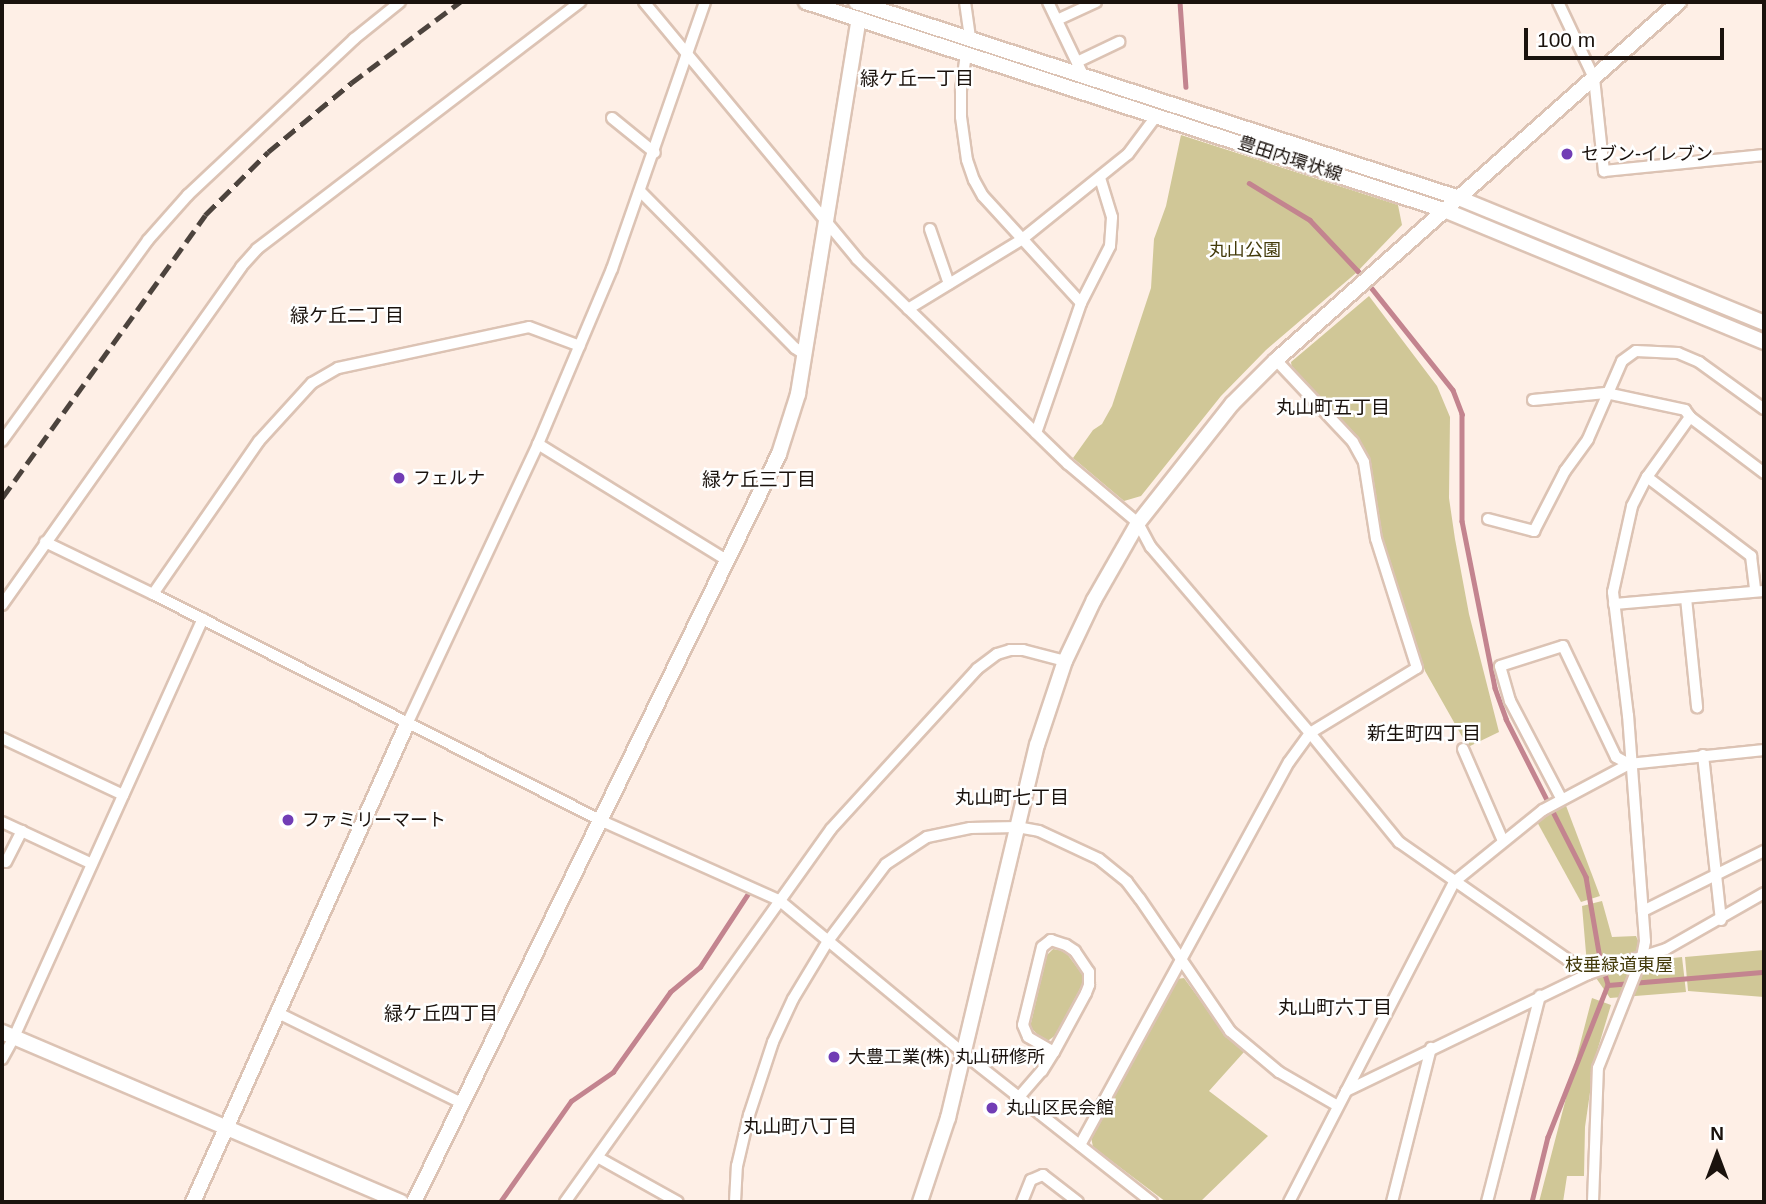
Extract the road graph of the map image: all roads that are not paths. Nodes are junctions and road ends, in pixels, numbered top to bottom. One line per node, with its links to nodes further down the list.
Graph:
1 (400, 2): 44 (street)
2 (580, 2): 50 (street)
3 (644, 2): 16 (street)
4 (705, 2): 16 (street)
5 (806, 2): 12 (street, 豊田内環状線)
6 (965, 2): 14 (street)
7 (1048, 2): 13 (street)
8 (1096, 2): 13 (street)
9 (1558, 2): 19 (street)
10 (1679, 2): 19 (street)
11 (864, 3): 14 (street, 豊田内環状線)
12 (859, 19): 17 (street, 豊田内環状線); 28 (street)
13 (1057, 20): 18 (street)
14 (970, 38): 18 (street, 豊田内環状線)
15 (1119, 41): 18 (street)
16 (688, 54): 22 (street); 28 (street)
17 (966, 54): 20 (street, 豊田内環状線); 30 (street)
18 (1079, 67): 26 (street, 豊田内環状線)
19 (1594, 78): 23 (street); 26 (street)
20 (1157, 115): 24 (street); 27 (street, 豊田内環状線)
21 (612, 118): 22 (street)
22 (655, 153): 25 (street)
23 (1764, 155)
24 (1100, 178): 30 (street); 32 (street)
25 (640, 191): 36 (street); 37 (street)
26 (1456, 197): 27 (street); 34 (street, 豊田内環状線)
27 (1444, 210): 35 (street, 豊田内環状線); 38 (street)
28 (825, 223): 33 (street); 37 (street)
29 (930, 229): 31 (street)
30 (1021, 240): 31 (street); 32 (street)
31 (949, 284): 33 (street)
32 (1081, 303): 43 (street)
33 (908, 309): 43 (street)
34 (1764, 323)
35 (1764, 342)
36 (580, 346): 45 (street); 53 (street)
37 (804, 354): 51 (street)
38 (1276, 360): 49 (street); 61 (street)
39 (1606, 393): 40 (street); 41 (street); 42 (street); 48 (street)
40 (1533, 400)
41 (1764, 409)
42 (1690, 417): 46 (street); 47 (street)
43 (1036, 433): 49 (street)
44 (2, 441)
45 (538, 444): 51 (street); 60 (street)
46 (1764, 473)
47 (1647, 477): 52 (street); 55 (street)
48 (1488, 519)
49 (1138, 523): 58 (street); 61 (street)
50 (45, 542): 53 (street); 56 (street)
51 (728, 561): 69 (street)
52 (1760, 591): 54 (street)
53 (153, 594): 57 (street)
54 (1686, 598): 55 (street); 59 (street)
55 (1614, 604): 66 (street)
56 (2, 605)
57 (203, 619): 60 (street); 67 (street)
58 (1066, 661): 71 (street); 80 (street)
59 (1697, 707)
60 (407, 724): 69 (street); 88 (street)
61 (1310, 733): 78 (street); 85 (street)
62 (2, 738): 67 (street)
63 (1463, 749): 73 (street)
64 (1764, 750): 65 (street)
65 (1703, 755): 66 (street); 77 (street)
66 (1629, 764): 68 (street); 68 (street); 81 (street)
67 (123, 795): 76 (street)
68 (1558, 800): 73 (street)
69 (602, 821): 80 (street); 96 (street)
70 (2, 822): 72 (street)
71 (1017, 827): 83 (street); 85 (street); 92 (street)
72 (22, 831): 75 (street); 76 (street)
73 (1503, 841): 78 (street)
74 (1764, 851): 77 (street)
75 (6, 862)
76 (92, 864): 89 (street)
77 (1714, 876): 81 (street); 82 (street)
78 (1454, 882): 86 (street); 94 (street)
79 (1764, 893): 82 (street)
80 (779, 900): 83 (street); 100 (street)
81 (1643, 911): 84 (street)
82 (1721, 920): 84 (street)
83 (828, 941): 92 (street); 106 (street)
84 (1642, 957): 86 (street); 114 (street)
85 (1180, 959): 97 (street); 99 (street)
86 (1590, 973): 87 (street)
87 (1540, 996): 90 (street); 113 (street)
88 (276, 1012): 96 (street); 98 (street)
89 (8, 1034): 93 (street); 98 (street)
90 (1431, 1048): 94 (street); 112 (street)
91 (1054, 1052): 91 (street); 95 (street)
92 (963, 1053): 95 (street); 107 (street)
93 (2, 1059)
94 (1346, 1091): 97 (street)
95 (1019, 1097): 99 (street)
96 (464, 1104): 103 (street)
97 (1338, 1106): 111 (street)
98 (224, 1127): 101 (street); 102 (street)
99 (1080, 1146): 110 (street)
100 (599, 1158): 104 (street); 105 (street)
101 (192, 1202)
102 (401, 1202)
103 (414, 1202)
104 (565, 1202)
105 (678, 1202)
106 (735, 1202)
107 (920, 1202)
108 (1022, 1202): 109 (street)
109 (1078, 1202)
110 (1151, 1202)
111 (1289, 1202)
112 (1392, 1202)
113 (1487, 1202)
114 (1593, 1202)

